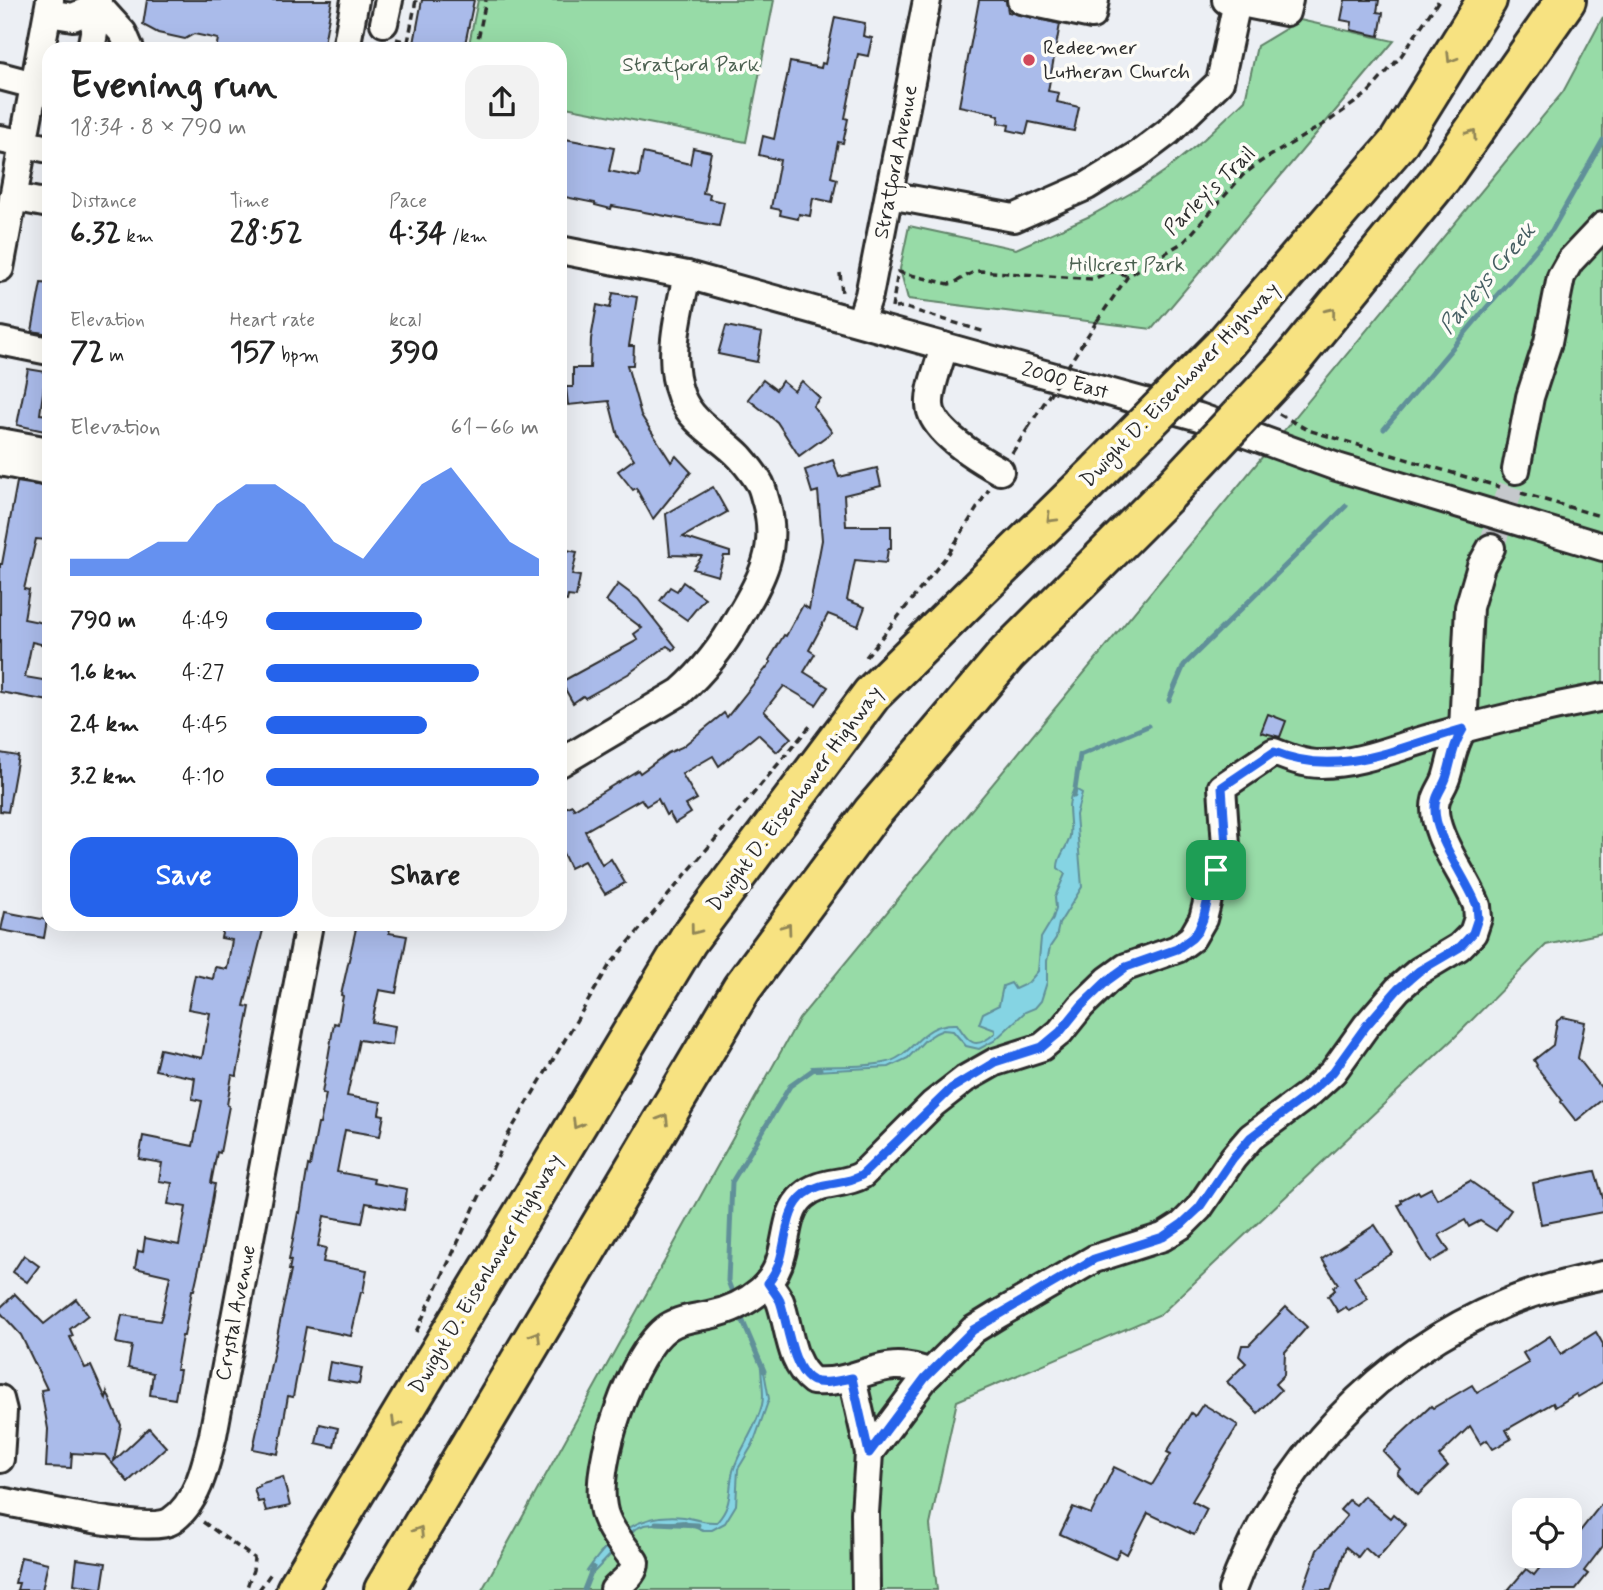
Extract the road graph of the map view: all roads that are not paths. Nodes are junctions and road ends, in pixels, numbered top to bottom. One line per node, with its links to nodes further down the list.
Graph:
1 (355, 0): 14 (street)
2 (927, 0): 18 (street, Stratford Avenue)
3 (1021, 0): 10 (street)
4 (1487, 0): 49 (highway, Dwight D. Eisenhower Highway, one-way to 49, bridge)
5 (1566, 0): 50 (highway, one-way to 5, bridge)
6 (1231, 1): 9 (street); 18 (street)
7 (96, 3): 8 (street); 12 (street); 13 (street)
8 (49, 6): 11 (street)
9 (1288, 6)
10 (1093, 7)
11 (45, 42)
12 (92, 42)
13 (127, 42)
14 (347, 42)
15 (0, 76): 16 (street)
16 (40, 82): 17 (street)
17 (24, 144): 19 (street)
18 (889, 195): 25 (street, Stratford Avenue)
19 (13, 197): 20 (street); 23 (street)
20 (42, 203)
21 (1603, 226): 32 (street)
22 (567, 251): 24 (street, 2000 East)
23 (0, 268)
24 (687, 275): 25 (street, 2000 East); 39 (street)
25 (860, 322): 27 (street, 2000 East)
26 (0, 341): 28 (street)
27 (944, 346): 34 (street); 35 (street, 2000 East)
28 (42, 350)
29 (0, 442): 30 (street)
30 (42, 450)
31 (0, 462): 33 (street)
32 (1516, 470)
33 (42, 471)
34 (1000, 471)
35 (1603, 547)
36 (1491, 548): 38 (street)
37 (1603, 697): 38 (street)
38 (1463, 729): 42 (street); 43 (street)
39 (567, 759)
40 (308, 931): 48 (street, Crystal Avenue)
41 (1603, 1275): 53 (street)
42 (768, 1283): 44 (street); 51 (street)
43 (930, 1373): 44 (street); 46 (street)
44 (852, 1378): 46 (street)
45 (0, 1399): 47 (street)
46 (869, 1453): 52 (street)
47 (0, 1459)
48 (0, 1501)
49 (296, 1590)
50 (384, 1590)
51 (614, 1590)
52 (866, 1590)
53 (1232, 1590)

